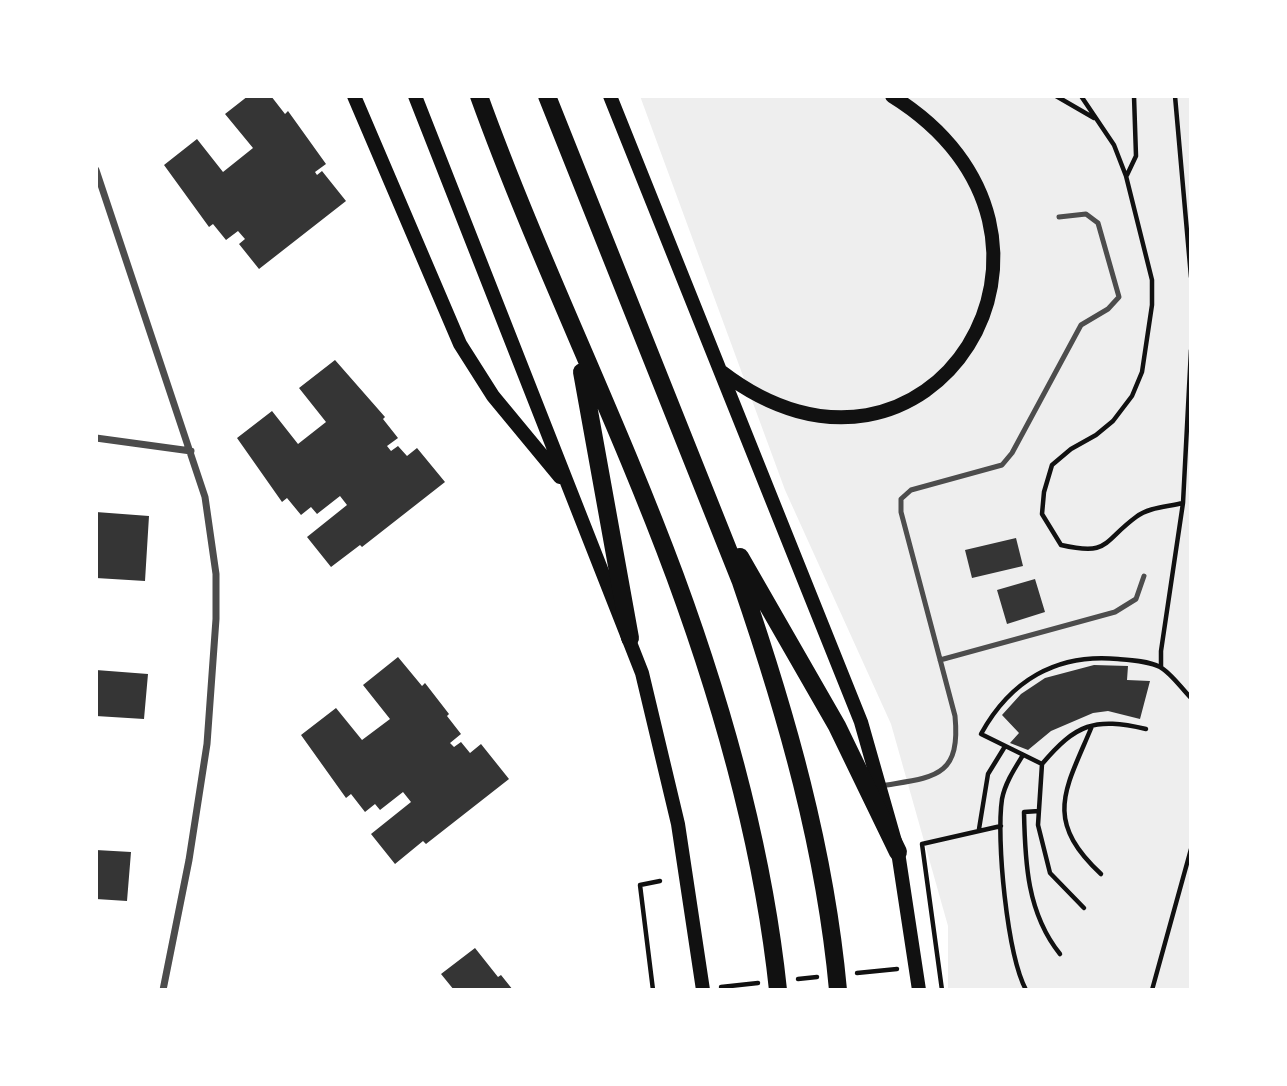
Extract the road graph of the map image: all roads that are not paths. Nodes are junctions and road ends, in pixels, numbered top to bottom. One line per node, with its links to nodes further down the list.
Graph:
1 (354, 96): 13 (main road)
2 (415, 96): 13 (main road)
3 (480, 96): 9 (main road)
4 (547, 96): 14 (main road)
5 (610, 96): 10 (main road)
6 (892, 96): 10 (main road)
7 (96, 170): 12 (street)
8 (1059, 217): 17 (lane)
9 (576, 338): 16 (main road); 22 (main road)
10 (720, 370): 18 (main road)
11 (96, 438): 12 (street)
12 (191, 451): 20 (street)
13 (568, 487): 16 (main road)
14 (709, 502): 19 (main road); 23 (main road)
15 (1144, 576): 17 (lane)
16 (630, 638): 21 (main road)
17 (940, 660): 18 (lane)
18 (881, 786): 19 (main road)
19 (898, 852): 24 (main road)
20 (163, 990)
21 (703, 990)
22 (778, 990)
23 (838, 990)
24 (919, 990)

